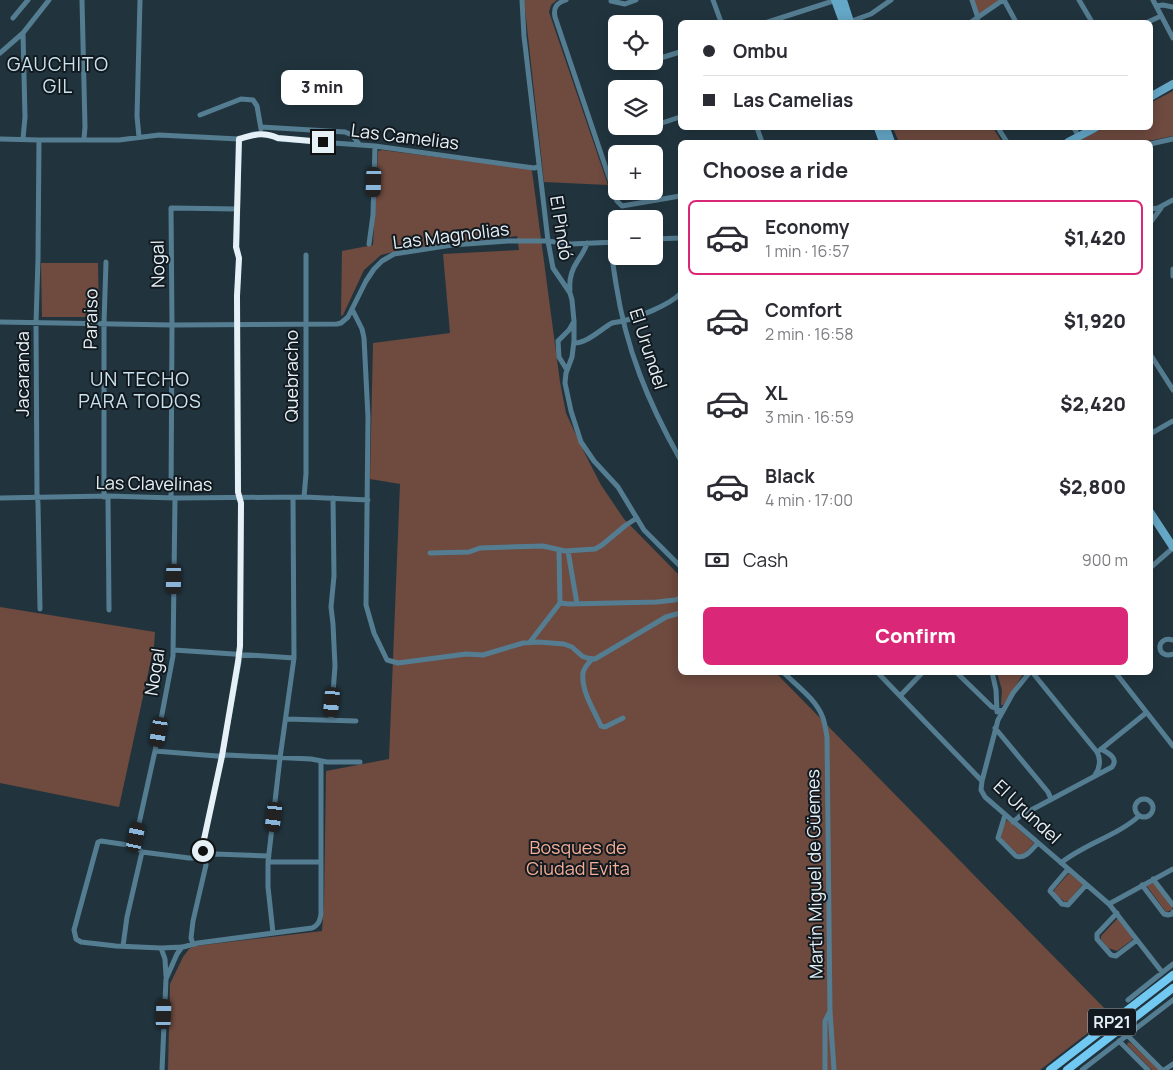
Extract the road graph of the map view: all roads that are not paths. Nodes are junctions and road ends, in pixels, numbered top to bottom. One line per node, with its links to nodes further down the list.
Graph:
1 (28, 0): 20 (street)
2 (49, 0): 31 (street)
3 (82, 0): 49 (street)
4 (140, 0): 45 (street)
5 (522, 0): 57 (street, El Pindó)
6 (566, 0): 58 (street)
7 (636, 0): 16 (street)
8 (714, 0): 22 (street)
9 (836, 0): 23 (street); 24 (main road)
10 (843, 0): 25 (main road)
11 (891, 0): 26 (street)
12 (972, 0): 21 (street)
13 (1003, 0): 21 (street); 28 (street)
14 (1080, 0): 29 (street)
15 (1153, 0): 17 (street)
16 (611, 1)
17 (1156, 6): 18 (street); 19 (street)
18 (1173, 7)
19 (1161, 16): 30 (street); 32 (street)
20 (14, 18)
21 (978, 18): 27 (street)
22 (720, 20)
23 (774, 20)
24 (842, 20)
25 (849, 20)
26 (855, 20)
27 (974, 20)
28 (1015, 20)
29 (1091, 20)
30 (1152, 20)
31 (23, 32): 33 (street); 48 (street)
32 (1173, 38)
33 (0, 53)
34 (678, 53): 35 (street)
35 (663, 57)
36 (1173, 84): 37 (main road)
37 (1153, 95)
38 (200, 115): 41 (street)
39 (678, 118): 40 (street)
40 (663, 123)
41 (261, 127): 44 (street); 55 (street)
42 (1075, 130): 46 (street)
43 (1091, 130): 46 (main road)
44 (262, 134): 50 (street, Las Camelias); 55 (street, Las Camelias)
45 (139, 137): 49 (street, Las Camelias); 50 (street, Las Camelias)
46 (1079, 137): 53 (main road)
47 (0, 139): 48 (street, Las Camelias)
48 (23, 139): 52 (street, Las Camelias)
49 (84, 139): 52 (street, Las Camelias)
50 (239, 139): 62 (street)
51 (1173, 139): 54 (street)
52 (39, 140): 81 (street, Jacaranda)
53 (1072, 140)
54 (1153, 143)
55 (359, 144): 56 (street, Las Camelias)
56 (375, 146): 57 (street, Las Camelias); 69 (street)
57 (538, 167): 66 (street, El Pindó)
58 (678, 196)
59 (1173, 200): 60 (street)
60 (1163, 206): 61 (street); 63 (street)
61 (1153, 209)
62 (237, 210): 83 (street); 84 (street, Nogal)
63 (1153, 218)
64 (678, 238): 65 (street)
65 (663, 239)
66 (548, 241): 68 (street, Las Magnolias); 75 (street, El Pindó); 77 (street, Las Magnolias)
67 (608, 242): 68 (street, Las Magnolias)
68 (587, 243): 75 (street)
69 (369, 244)
70 (306, 255): 85 (street, Quebracho)
71 (106, 262): 82 (street, Paraiso)
72 (614, 265): 79 (street, El Urundel)
73 (1173, 269): 74 (street)
74 (1173, 276)
75 (570, 294): 78 (street, El Pindó)
76 (678, 296): 79 (street)
77 (352, 309): 85 (street, Las Magnolias); 101 (street)
78 (574, 321): 86 (street, El Pindó); 88 (street)
79 (623, 321): 86 (street); 92 (street, El Urundel)
80 (0, 322): 81 (street, Las Magnolias)
81 (36, 323): 82 (street, Las Magnolias); 96 (street, Jacaranda)
82 (104, 323): 84 (street, Las Magnolias); 93 (street, Paraiso)
83 (238, 324): 84 (street, Las Magnolias); 85 (street, Las Magnolias); 98 (street)
84 (172, 325): 97 (street, Nogal)
85 (306, 325): 94 (street, Quebracho)
86 (574, 343): 88 (street, El Pindó)
87 (1153, 360): 89 (street)
88 (567, 370): 103 (street, El Pindó)
89 (1173, 390)
90 (1173, 421): 91 (street)
91 (1153, 432)
92 (678, 455)
93 (106, 497): 96 (street, Las Clavelinas); 97 (street, Las Clavelinas); 115 (street, Paraiso)
94 (304, 497): 99 (street, Las Clavelinas); 100 (street, Las Clavelinas)
95 (0, 498): 96 (street, Las Clavelinas)
96 (37, 498): 114 (street, Jacaranda)
97 (173, 498): 98 (street, Las Clavelinas); 119 (street, Nogal)
98 (240, 498): 99 (street, Las Clavelinas); 121 (street)
99 (293, 498): 122 (street)
100 (333, 498): 101 (street, Las Clavelinas); 137 (street)
101 (368, 500): 118 (street)
102 (1153, 516): 105 (main road)
103 (637, 518): 107 (street); 109 (street, El Pindó)
104 (1153, 525): 105 (main road)
105 (1173, 547): 110 (street)
106 (559, 551): 107 (street); 108 (street); 112 (street)
107 (568, 551): 113 (street)
108 (430, 553)
109 (678, 564)
110 (1153, 565)
111 (678, 599): 113 (street)
112 (560, 602): 113 (street); 118 (street)
113 (577, 604)
114 (40, 608)
115 (109, 610)
116 (678, 614): 123 (street)
117 (1173, 640): 120 (street)
118 (530, 642): 123 (street)
119 (174, 650): 121 (street); 141 (street, Nogal)
120 (1173, 654)
121 (239, 655): 122 (street); 143 (street)
122 (294, 658): 136 (street)
123 (592, 659): 135 (street)
124 (786, 675): 182 (street, Martín Miguel de Güemes)
125 (879, 675): 132 (street, El Urundel)
126 (920, 675): 132 (street)
127 (959, 675): 133 (street)
128 (993, 675): 133 (street)
129 (1028, 675): 133 (street)
130 (1034, 675): 142 (street)
131 (1116, 675): 134 (street)
132 (900, 696): 148 (street, El Urundel)
133 (1000, 710): 139 (street)
134 (1146, 713): 140 (street); 142 (street)
135 (623, 718)
136 (286, 719): 137 (street); 144 (street)
137 (330, 720): 138 (street)
138 (356, 721)
139 (995, 728): 148 (street); 149 (street)
140 (1173, 746)
141 (155, 751): 143 (street); 154 (street, Nogal)
142 (1099, 751): 147 (street); 147 (street)
143 (222, 756): 144 (street); 156 (street)
144 (280, 758): 145 (street); 157 (street)
145 (321, 761): 146 (street); 158 (street)
146 (360, 762)
147 (1095, 775): 149 (street)
148 (982, 780): 150 (street, El Urundel)
149 (1051, 799): 152 (street)
150 (1005, 815): 152 (street, El Urundel); 153 (street)
151 (1139, 816): 159 (street)
152 (1013, 822): 153 (street, El Urundel)
153 (1038, 843): 159 (street, El Urundel)
154 (135, 846): 155 (street); 172 (street)
155 (142, 852): 156 (street); 172 (street)
156 (205, 856): 157 (street); 171 (street)
157 (269, 859): 158 (street); 169 (street)
158 (321, 862): 169 (street)
159 (1061, 863): 160 (street, El Urundel)
160 (1068, 869): 163 (street, El Urundel); 163 (street)
161 (1173, 869): 162 (street)
162 (1153, 879): 164 (street); 166 (street)
163 (1086, 885): 165 (street, El Urundel)
164 (1142, 885): 165 (street); 167 (street)
165 (1109, 904): 168 (street, El Urundel)
166 (1173, 905)
167 (1173, 912)
168 (1117, 913): 170 (street, El Urundel); 170 (street)
169 (273, 933): 171 (street)
170 (1137, 940): 176 (street, El Urundel)
171 (192, 944): 173 (street)
172 (123, 946): 174 (street)
173 (182, 947): 174 (street); 178 (street)
174 (161, 948): 178 (street)
175 (1173, 964): 176 (street)
176 (1162, 972): 180 (street)
177 (1173, 974): 189 (main road, RP21)
178 (166, 979): 186 (street)
179 (1173, 988): 190 (main road, RP21)
180 (1128, 1000)
181 (1173, 1000): 183 (street)
182 (830, 1011): 187 (street, Martín Miguel de Güemes); 188 (street, Martín Miguel de Güemes)
183 (1127, 1035): 184 (street); 193 (street)
184 (1119, 1041): 191 (street); 192 (street)
185 (1173, 1064): 193 (street)
186 (162, 1070)
187 (825, 1070)
188 (834, 1070)
189 (1050, 1070)
190 (1067, 1070)
191 (1082, 1070)
192 (1148, 1070)
193 (1163, 1070)

